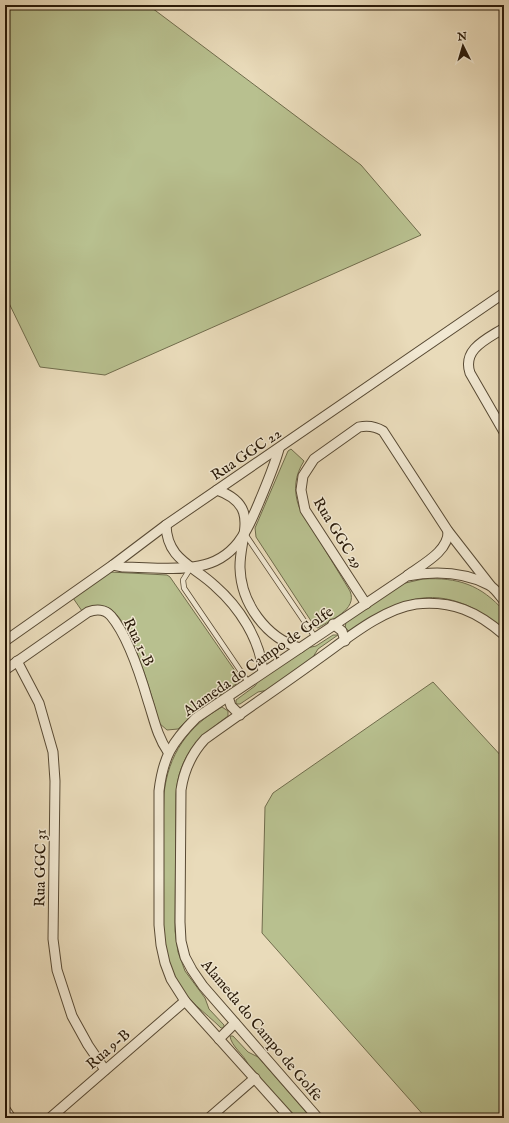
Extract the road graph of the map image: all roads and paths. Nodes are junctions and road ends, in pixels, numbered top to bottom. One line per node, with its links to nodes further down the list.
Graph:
1 (504, 293): 4 (street, Rua GGC 22)
2 (504, 328): 3 (street)
3 (504, 432)
4 (279, 449): 5 (street, Rua GGC 22); 8 (street)
5 (218, 490): 6 (street, Rua GGC 22); 8 (street)
6 (166, 525): 9 (street, Rua GGC 22); 10 (street)
7 (448, 530): 11 (street); 12 (street, Rua GGC 29); 14 (street, Rua GGC 29)
8 (246, 534): 10 (street); 17 (lane); 20 (street)
9 (113, 565): 10 (street); 18 (street, Rua GGC 22)
10 (191, 568): 23 (street); 24 (lane)
11 (407, 576): 12 (street, Alameda do Campo de Golfe); 14 (street, Alameda do Campo de Golfe)
12 (490, 585): 13 (street)
13 (504, 601)
14 (366, 604): 15 (street, Alameda do Campo de Golfe)
15 (333, 624): 17 (street, Alameda do Campo de Golfe); 19 (street)
16 (504, 636): 19 (street, Alameda do Campo de Golfe)
17 (315, 638): 20 (street, Alameda do Campo de Golfe)
18 (5, 640)
19 (345, 641): 26 (street, Alameda do Campo de Golfe)
20 (300, 648): 23 (street, Alameda do Campo de Golfe)
21 (17, 661): 22 (street, Rua 1-B); 27 (street, Rua 1-B); 31 (street, Rua GGC 31)
22 (5, 670)
23 (263, 672): 24 (street, Alameda do Campo de Golfe)
24 (248, 682): 25 (street, Alameda do Campo de Golfe)
25 (228, 697): 26 (street); 27 (street, Alameda do Campo de Golfe)
26 (240, 715): 29 (street, Alameda do Campo de Golfe)
27 (168, 752): 28 (street, Alameda do Campo de Golfe)
28 (185, 1001): 30 (street, Alameda do Campo de Golfe); 31 (street, Rua 9-B)
29 (235, 1023): 30 (street); 38 (street, Alameda do Campo de Golfe)
30 (219, 1039): 32 (street, Alameda do Campo de Golfe)
31 (105, 1070): 35 (street, Rua 9-B)
32 (255, 1078): 36 (street); 37 (street, Alameda do Campo de Golfe)
33 (5, 1109): 34 (street)
34 (11, 1118)
35 (50, 1118)
36 (209, 1118)
37 (290, 1118)
38 (318, 1118)

